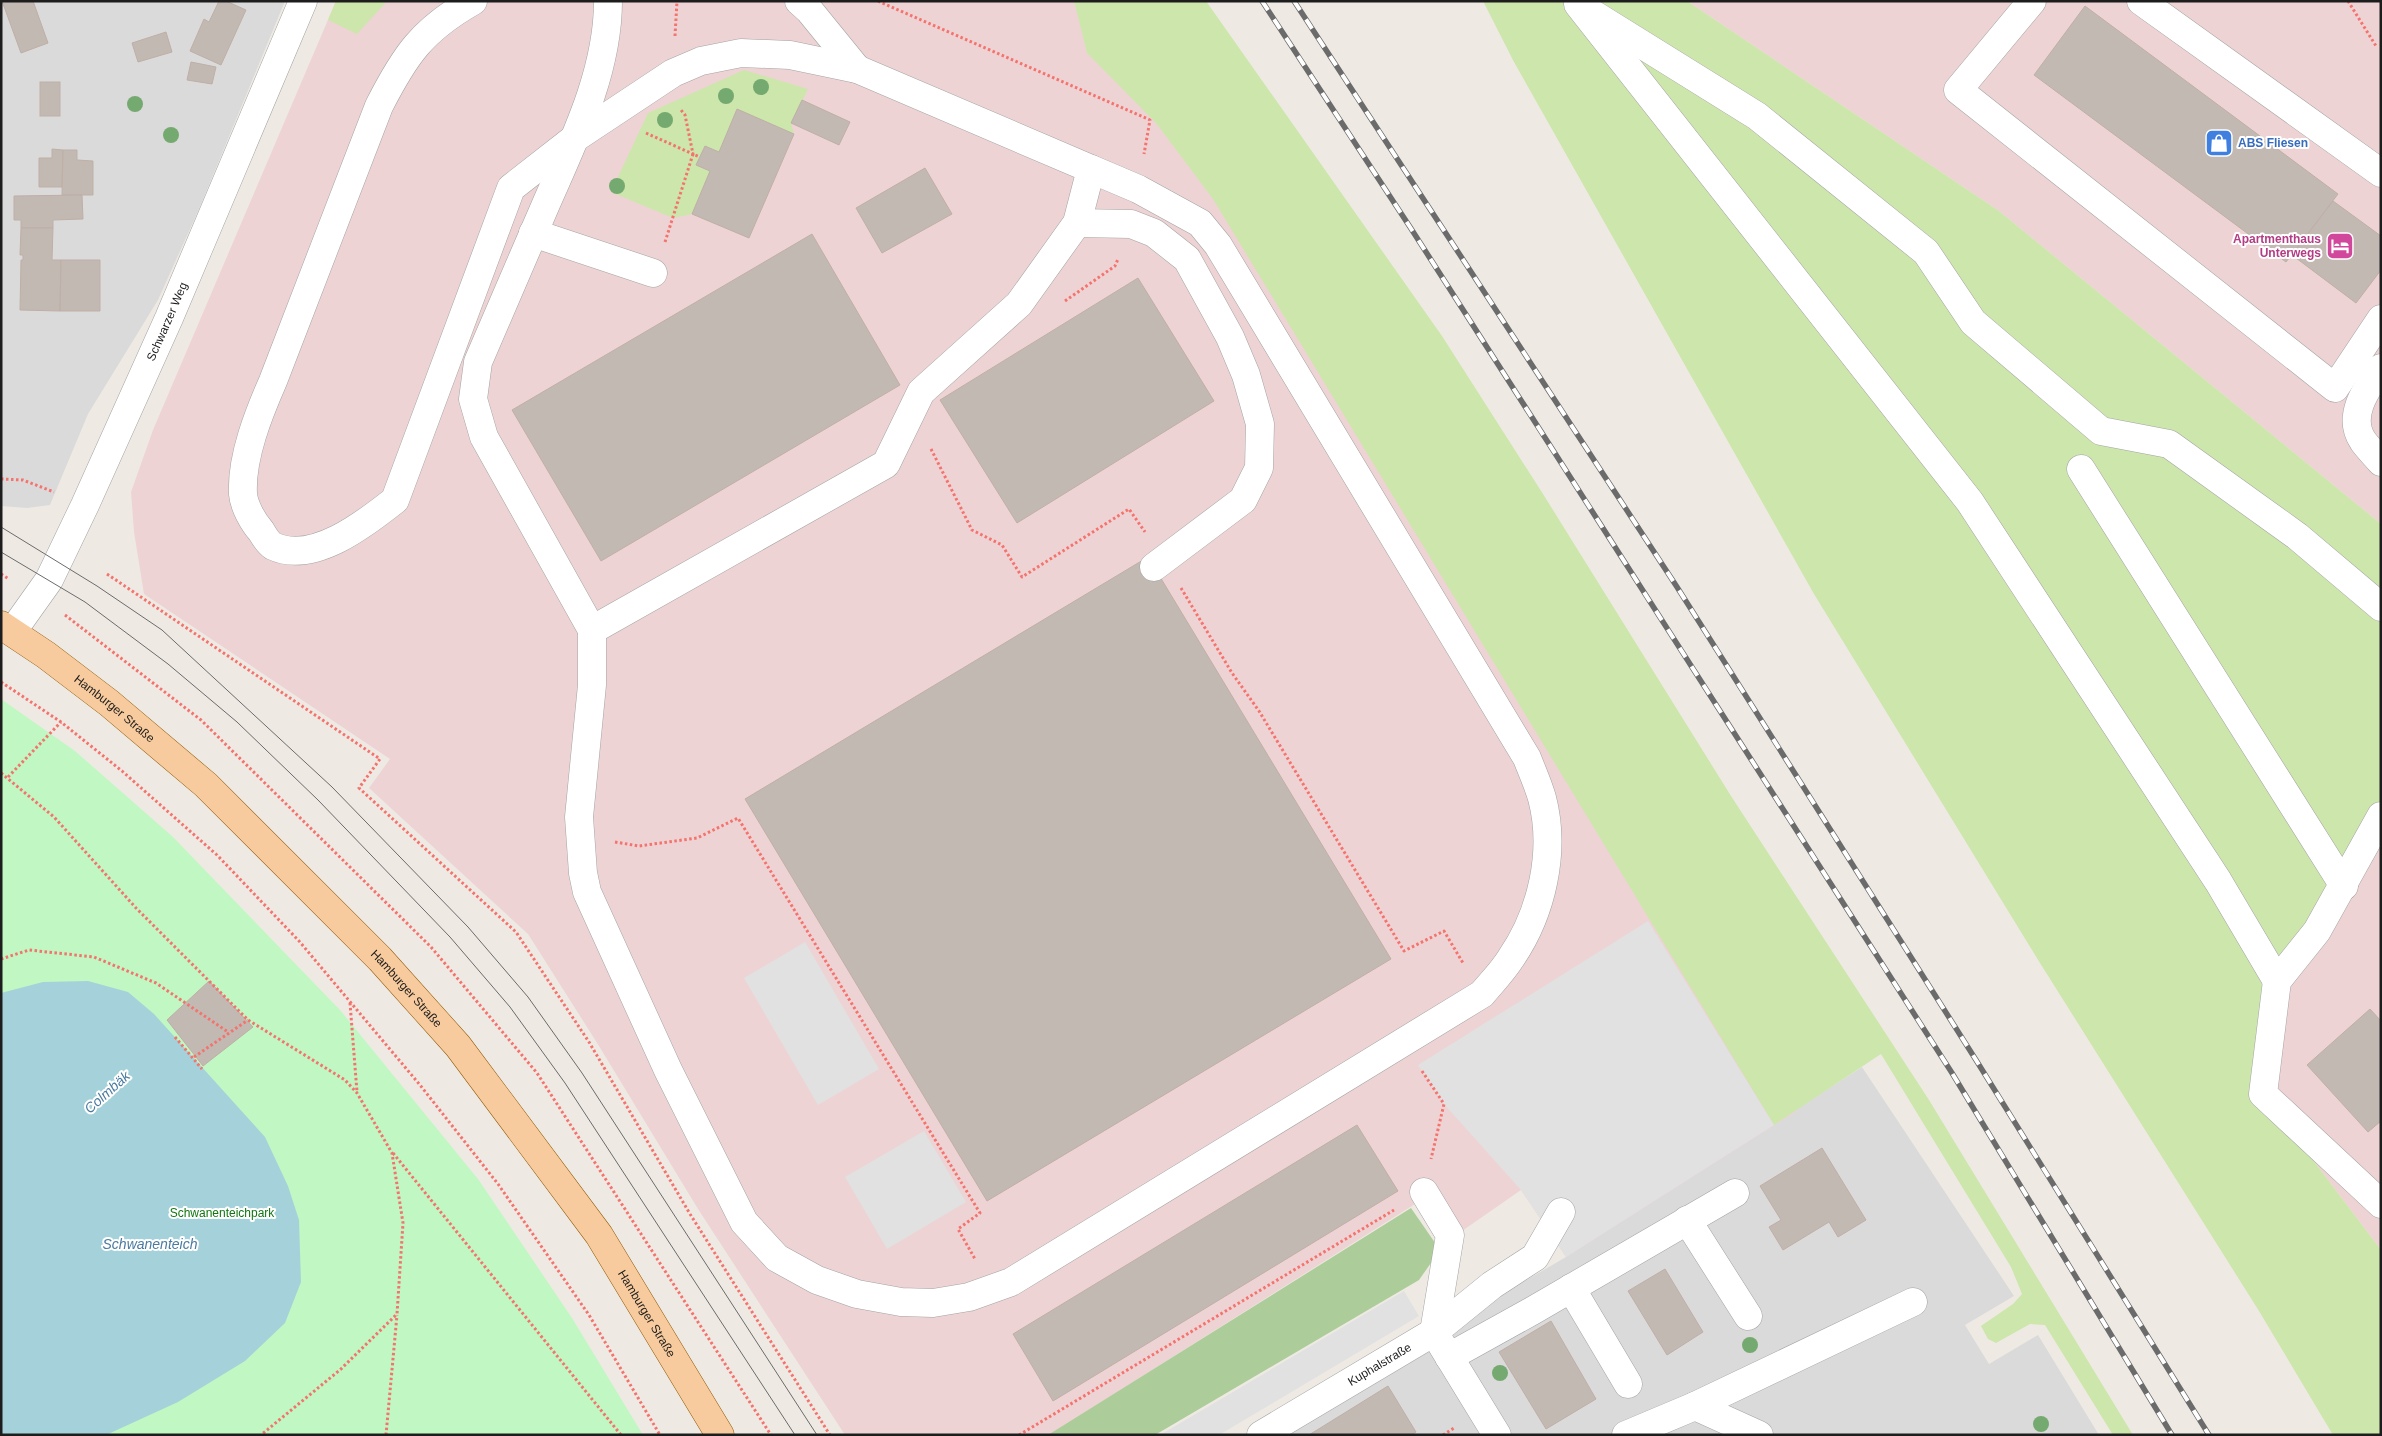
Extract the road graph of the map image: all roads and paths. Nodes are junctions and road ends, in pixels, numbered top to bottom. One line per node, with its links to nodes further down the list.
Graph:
1 (303, 1): 33 (street, Schwarzer Weg)
2 (473, 1): 15 (street)
3 (608, 1): 15 (street)
4 (677, 1): 10 (path)
5 (799, 1): 12 (street)
6 (2032, 1): 23 (street)
7 (2141, 1): 19 (street)
8 (2348, 1): 11 (path)
9 (1578, 3): 32 (street); 44 (street)
10 (676, 12)
11 (2376, 46)
12 (857, 69): 13 (street); 18 (street)
13 (673, 73): 14 (street); 16 (path)
14 (610, 116): 15 (street); 16 (path)
15 (575, 138): 21 (street)
16 (694, 154): 17 (path); 22 (path)
17 (700, 157)
18 (1091, 169): 20 (street); 59 (street)
19 (2381, 173)
20 (1077, 222): 30 (street); 34 (street)
21 (533, 234): 22 (street); 34 (street)
22 (653, 273)
23 (2381, 319)
24 (2381, 368): 26 (street)
25 (931, 441): 30 (path)
26 (2381, 462)
27 (2081, 469): 41 (street)
28 (1, 479): 29 (path)
29 (47, 489)
30 (1159, 564): 42 (path)
31 (106, 574): 72 (path)
32 (2381, 607)
33 (7, 629): 71 (main road, Hamburger Straße)
34 (592, 630): 59 (street)
35 (1, 682): 36 (path)
36 (61, 722): 38 (path); 45 (path)
37 (1, 772): 38 (path)
38 (8, 778): 46 (path)
39 (2381, 816): 41 (street)
40 (613, 842): 59 (path)
41 (2344, 886): 44 (street)
42 (1444, 930)
43 (1, 959): 47 (path)
44 (2277, 981): 55 (street)
45 (350, 1002): 51 (path); 70 (path)
46 (248, 1020): 47 (path); 51 (path)
47 (228, 1032): 49 (path)
48 (175, 1037): 49 (path)
49 (194, 1057): 50 (path)
50 (202, 1069)
51 (357, 1092): 52 (path)
52 (392, 1153): 61 (path); 69 (path)
53 (1424, 1192): 63 (street); 73 (path)
54 (1735, 1193): 57 (street)
55 (2381, 1204)
56 (1561, 1212): 63 (street, Kuphalstraße)
57 (1687, 1220): 58 (street); 62 (street)
58 (1571, 1288): 64 (street); 65 (street)
59 (992, 1289)
60 (1913, 1302): 66 (street)
61 (397, 1314): 67 (path); 68 (path)
62 (1748, 1316)
63 (1434, 1332): 64 (street); 74 (street, Kuphalstraße)
64 (1449, 1357): 75 (street)
65 (1628, 1384)
66 (1695, 1406): 76 (street); 77 (street)
67 (261, 1435)
68 (386, 1435)
69 (621, 1435)
70 (660, 1435)
71 (720, 1435)
72 (830, 1435)
73 (1020, 1435)
74 (1261, 1435)
75 (1497, 1435)
76 (1626, 1435)
77 (1759, 1435)

